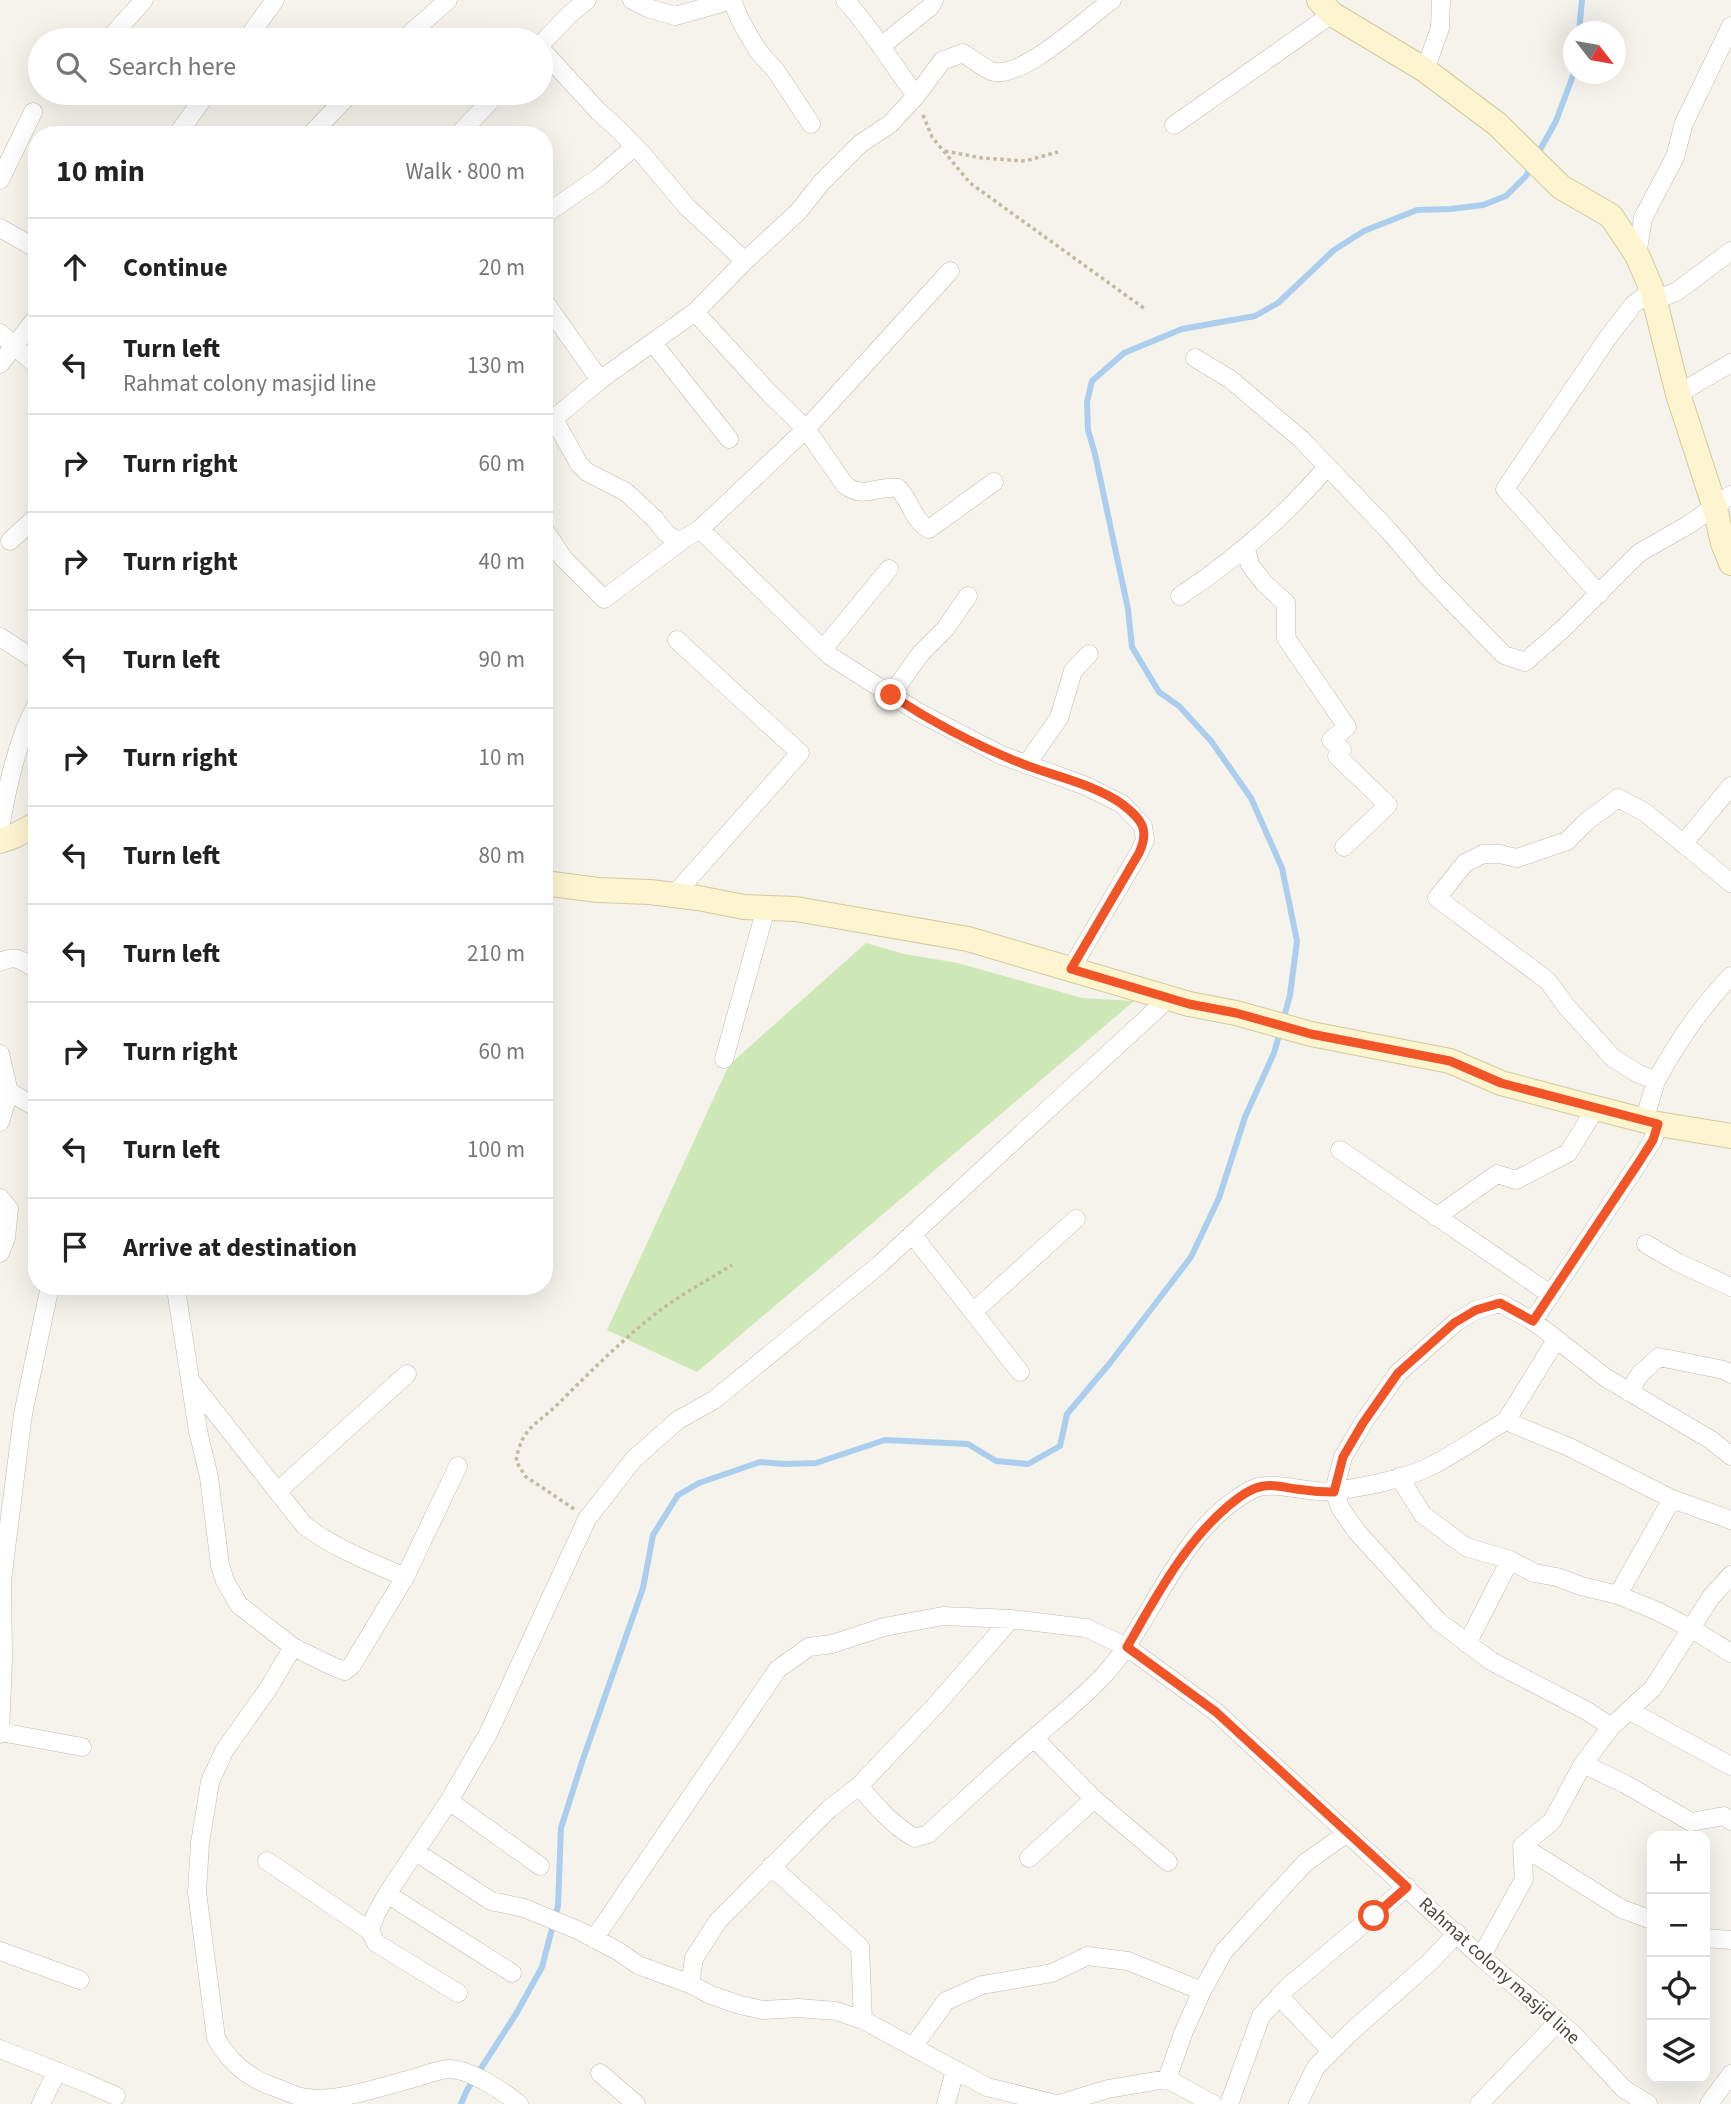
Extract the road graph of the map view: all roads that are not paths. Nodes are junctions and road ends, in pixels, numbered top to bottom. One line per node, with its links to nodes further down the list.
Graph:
1 (144, 0): 14 (street)
2 (275, 0): 15 (street)
3 (448, 0): 16 (street)
4 (587, 0): 17 (street)
5 (632, 0): 6 (street)
6 (732, 0): 26 (street)
7 (845, 0): 18 (street)
8 (934, 0): 18 (street)
9 (1112, 0): 11 (street)
10 (1441, 0): 20 (street)
11 (1091, 6): 21 (street)
12 (1325, 7): 20 (street); 27 (street)
13 (1731, 26): 37 (street)
14 (119, 28)
15 (255, 28)
16 (416, 28)
17 (553, 33)
18 (881, 47): 21 (street)
19 (553, 60): 31 (street)
20 (1425, 70): 37 (street)
21 (916, 96): 38 (street)
22 (198, 105): 28 (street)
23 (339, 105): 29 (street)
24 (486, 105): 30 (street)
25 (33, 112): 32 (street)
26 (811, 124)
27 (1174, 125)
28 (183, 126)
29 (319, 126)
30 (466, 126)
31 (634, 147): 33 (street); 38 (street)
32 (0, 180)
33 (553, 209)
34 (0, 228): 35 (street)
35 (28, 244)
36 (1731, 251): 40 (street)
37 (1637, 255): 40 (street)
38 (745, 261): 41 (street)
39 (950, 271): 55 (street)
40 (1654, 295): 52 (street); 68 (street)
41 (695, 312): 45 (street); 55 (street)
42 (553, 314): 51 (street)
43 (28, 329): 46 (street)
44 (0, 332): 46 (street)
45 (653, 343): 51 (street); 56 (street)
46 (16, 346): 47 (street); 50 (street)
47 (28, 357)
48 (1195, 358): 57 (street)
49 (1731, 363): 52 (street)
50 (0, 364)
51 (600, 380): 53 (street)
52 (1678, 394): 59 (street)
53 (553, 420)
54 (553, 428): 62 (street)
55 (806, 429): 58 (street); 61 (street)
56 (729, 439)
57 (1327, 467): 65 (street); 68 (street)
58 (993, 482)
59 (1723, 502): 66 (street); 68 (street)
60 (28, 524): 64 (street)
61 (700, 529): 62 (street); 73 (street)
62 (684, 539): 63 (street)
63 (553, 540)
64 (10, 541)
65 (1246, 548): 70 (street); 84 (street)
66 (1731, 563)
67 (889, 569): 73 (street)
68 (1599, 594)
69 (968, 596): 76 (street)
70 (1180, 596)
71 (0, 637): 74 (street)
72 (677, 640): 87 (street)
73 (823, 649): 76 (street)
74 (28, 654)
75 (1088, 654): 78 (street)
76 (891, 695): 78 (street)
77 (28, 723): 80 (street)
78 (1026, 765): 91 (street)
79 (1731, 786): 83 (street)
80 (0, 828)
81 (28, 829): 82 (street)
82 (0, 841)
83 (1683, 844): 85 (street); 96 (street)
84 (1344, 847)
85 (1731, 883)
86 (553, 884): 87 (street)
87 (674, 895): 88 (street)
88 (766, 908): 91 (street); 95 (street)
89 (0, 961): 90 (street)
90 (28, 964)
91 (1071, 969): 93 (street)
92 (1731, 976): 96 (street)
93 (1170, 997): 99 (street); 107 (street)
94 (0, 1054): 97 (street)
95 (724, 1059)
96 (1656, 1081): 101 (street)
97 (5, 1089): 98 (street); 100 (street)
98 (28, 1103)
99 (1596, 1108): 101 (street); 105 (street)
100 (0, 1122)
101 (1651, 1122): 102 (street); 111 (street)
102 (1731, 1136)
103 (1340, 1150): 105 (street)
104 (0, 1198): 109 (street)
105 (1436, 1217): 111 (street)
106 (1076, 1219): 114 (street)
107 (912, 1234): 114 (street); 150 (street)
108 (1646, 1244): 110 (street)
109 (0, 1253)
110 (1731, 1287)
111 (1550, 1294): 115 (street)
112 (48, 1295): 133 (street)
113 (177, 1295): 120 (street)
114 (974, 1312): 117 (street)
115 (1533, 1321): 116 (street); 127 (street)
116 (1556, 1340): 121 (street); 122 (street)
117 (1020, 1372)
118 (407, 1374): 126 (street)
119 (1731, 1374): 121 (street)
120 (191, 1382): 126 (street); 138 (street)
121 (1629, 1392): 123 (street)
122 (1506, 1421): 125 (street); 128 (street)
123 (1731, 1456)
124 (458, 1466): 132 (street)
125 (1399, 1477): 127 (street); 130 (street)
126 (278, 1491): 132 (street)
127 (1334, 1492): 137 (street); 139 (street)
128 (1672, 1499): 129 (street); 134 (street)
129 (1731, 1520)
130 (1510, 1560): 134 (street); 137 (street)
131 (1731, 1575): 136 (street)
132 (405, 1577): 138 (street)
133 (1, 1580): 143 (street)
134 (1618, 1595): 136 (street)
135 (1011, 1619): 139 (street, Rahmat colony masjid line); 148 (street); 165 (street, Rahmat colony masjid line)
136 (1692, 1629): 140 (street); 141 (street)
137 (1467, 1644): 142 (street)
138 (293, 1647): 189 (street)
139 (1127, 1647): 144 (street); 152 (street, Rahmat colony masjid line)
140 (1731, 1653)
141 (1630, 1711): 142 (street); 147 (street)
142 (1611, 1727): 146 (street)
143 (0, 1733): 145 (street)
144 (1034, 1738): 148 (street); 149 (street)
145 (82, 1747)
146 (1583, 1765): 151 (street); 153 (street)
147 (1731, 1766)
148 (859, 1786): 159 (street)
149 (1094, 1799): 155 (street); 157 (street)
150 (449, 1801): 154 (street); 158 (street)
151 (1731, 1821)
152 (1347, 1833): 160 (street, Rahmat colony masjid line); 173 (street)
153 (1522, 1846): 162 (street); 169 (street)
154 (416, 1852): 161 (street); 165 (street)
155 (1029, 1858)
156 (267, 1861): 163 (street)
157 (1168, 1862)
158 (540, 1866)
159 (771, 1866): 172 (street); 176 (street)
160 (1407, 1887): 164 (street, Rahmat colony masjid line); 175 (street)
161 (387, 1894): 163 (street); 170 (street)
162 (1647, 1918)
163 (370, 1931): 174 (street)
164 (1457, 1933): 169 (street, Rahmat colony masjid line); 180 (street)
165 (587, 1935): 172 (street)
166 (1710, 1938): 167 (street)
167 (1731, 1940)
168 (0, 1951): 171 (street)
169 (1481, 1957): 177 (street, Rahmat colony masjid line)
170 (512, 1973)
171 (80, 1980)
172 (690, 1984): 176 (street)
173 (1202, 1991): 178 (street); 185 (street)
174 (458, 1993)
175 (1279, 1996): 180 (street); 193 (street)
176 (863, 2020): 178 (street)
177 (1559, 2022): 195 (street); 196 (street, Rahmat colony masjid line)
178 (912, 2047): 181 (street)
179 (0, 2049): 182 (street)
180 (1331, 2052): 194 (street)
181 (955, 2070): 191 (street); 192 (street)
182 (57, 2071): 186 (street); 188 (street)
183 (600, 2073): 190 (street)
184 (1731, 2074): 197 (street)
185 (1167, 2079): 187 (street); 192 (street)
186 (116, 2096)
187 (1201, 2102)
188 (41, 2104)
189 (519, 2104)
190 (636, 2104)
191 (946, 2104)
192 (1057, 2104)
193 (1229, 2104)
194 (1298, 2104)
195 (1479, 2104)
196 (1648, 2104)
197 (1709, 2104)

